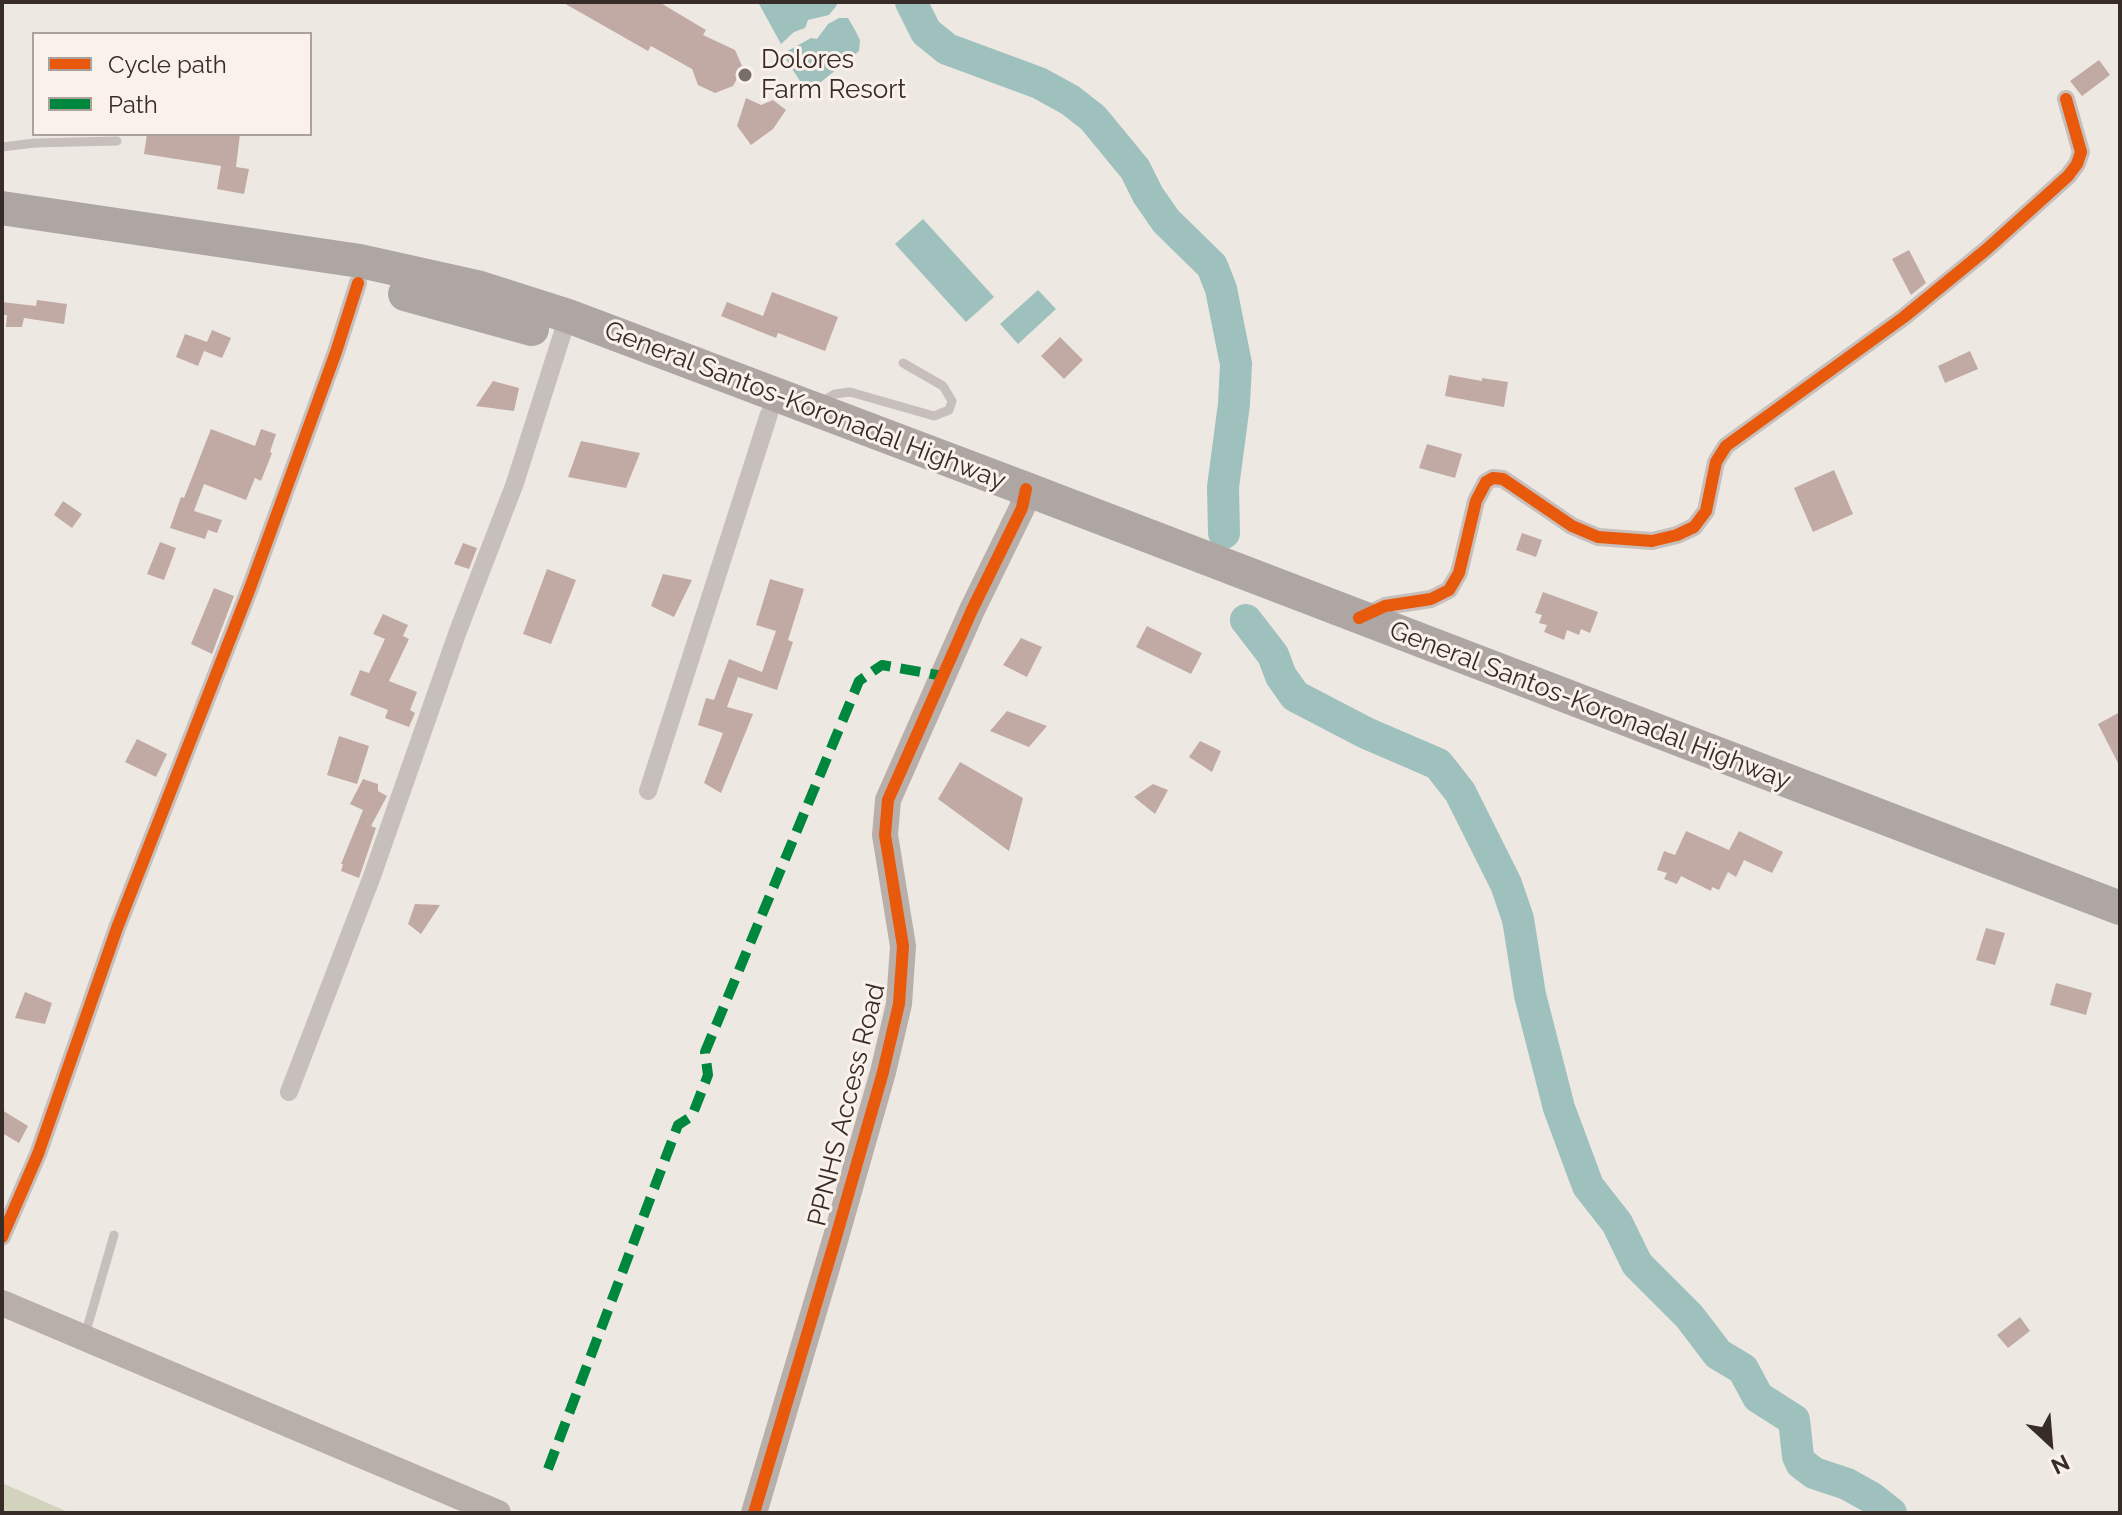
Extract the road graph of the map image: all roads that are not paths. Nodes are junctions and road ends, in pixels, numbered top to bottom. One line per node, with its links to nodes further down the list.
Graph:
1 (2066, 99): 13 (street)
2 (117, 141): 3 (lane)
3 (2, 147)
4 (2, 208): 6 (highway, General Santos-Koronadal Highway)
5 (2, 231): 6 (highway, General Santos-Koronadal Highway)
6 (243, 254): 7 (highway, General Santos-Koronadal Highway); 8 (highway, General Santos-Koronadal Highway)
7 (358, 283): 8 (highway, General Santos-Koronadal Highway); 19 (street)
8 (563, 327): 10 (highway, General Santos-Koronadal Highway); 11 (highway, General Santos-Koronadal Highway); 17 (street)
9 (903, 363): 10 (lane)
10 (808, 408): 12 (highway, General Santos-Koronadal Highway)
11 (769, 414): 12 (highway, General Santos-Koronadal Highway); 14 (street)
12 (1024, 498): 13 (highway, General Santos-Koronadal Highway); 16 (highway, General Santos-Koronadal Highway); 23 (street, PPNHS Access Road)
13 (1359, 618): 15 (highway, General Santos-Koronadal Highway)
14 (648, 791)
15 (2120, 908)
16 (2120, 926)
17 (289, 1092)
18 (114, 1235): 21 (lane)
19 (2, 1237)
20 (2, 1303): 21 (street)
21 (84, 1339): 22 (street)
22 (498, 1513)
23 (754, 1513)

